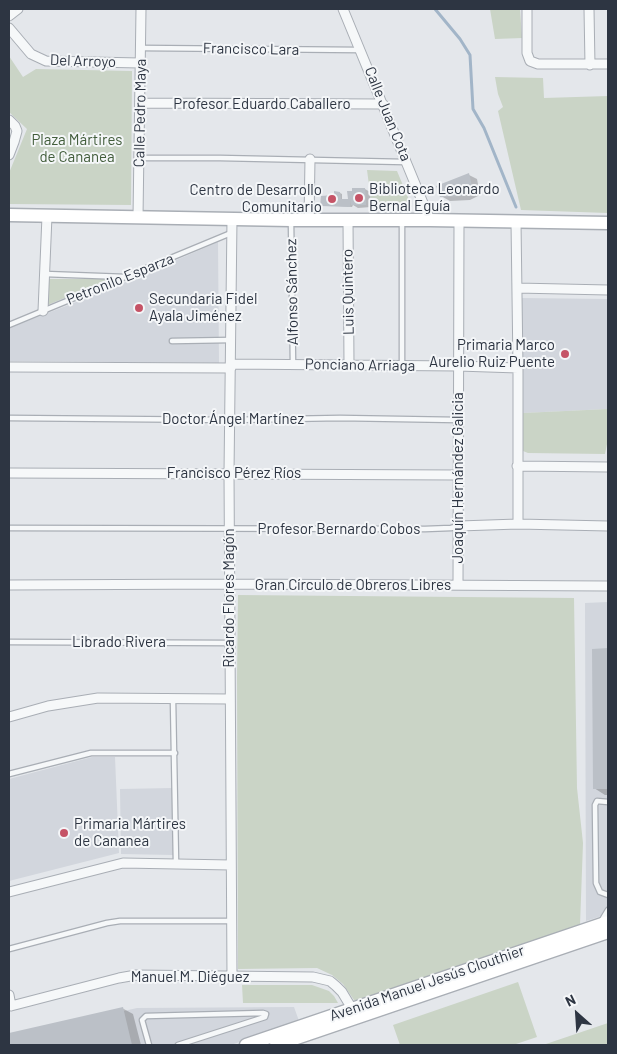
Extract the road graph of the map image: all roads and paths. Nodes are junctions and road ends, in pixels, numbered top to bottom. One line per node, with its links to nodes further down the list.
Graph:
1 (18, 9): 6 (street)
2 (141, 9): 8 (street, Calle Pedro Maya)
3 (343, 9): 9 (street, Calle Juan Cota)
4 (527, 9): 12 (street)
5 (588, 9): 12 (street)
6 (9, 16)
7 (9, 28): 10 (street, Del Arroyo)
8 (141, 48): 9 (lane, Francisco Lara); 10 (street, Calle Pedro Maya)
9 (361, 50): 14 (street, Calle Juan Cota)
10 (140, 63): 13 (street, Calle Pedro Maya)
11 (608, 64): 12 (street)
12 (590, 65)
13 (140, 103): 14 (street, Profesor Eduardo Caballero); 17 (street, Calle Pedro Maya)
14 (383, 104): 19 (street, Calle Juan Cota)
15 (9, 120): 16 (street)
16 (9, 155)
17 (139, 158): 18 (lane); 22 (street, Calle Pedro Maya)
18 (310, 160): 19 (lane); 25 (street)
19 (407, 162): 28 (street, Calle Juan Cota)
20 (9, 215): 21 (street)
21 (47, 216): 22 (street); 33 (street)
22 (138, 217): 23 (street)
23 (232, 219): 24 (street); 32 (street, Ricardo Flores Magón)
24 (291, 220): 25 (street); 41 (lane, Alfonso Sánchez)
25 (310, 220): 26 (street)
26 (348, 220): 27 (street); 42 (street, Luis Quintero)
27 (402, 220): 28 (street); 44 (lane)
28 (430, 220): 29 (street)
29 (458, 221): 30 (street); 45 (street, Joaquín Hernández Galicia)
30 (516, 222): 31 (street); 35 (street)
31 (608, 223)
32 (231, 233): 34 (lane, Petronilo Esparza); 39 (street, Ricardo Flores Magón)
33 (45, 274): 34 (lane); 37 (street)
34 (128, 277): 37 (lane, Petronilo Esparza)
35 (517, 288): 36 (street); 47 (street)
36 (608, 290)
37 (43, 311): 38 (lane, Petronilo Esparza)
38 (9, 325)
39 (231, 340): 40 (lane); 43 (street, Ricardo Flores Magón)
40 (172, 341)
41 (293, 365): 42 (street, Ponciano Arriaga); 43 (street, Ponciano Arriaga)
42 (349, 365): 44 (street, Ponciano Arriaga)
43 (231, 366): 46 (street, Ponciano Arriaga); 49 (street, Ricardo Flores Magón)
44 (402, 366): 45 (street, Ponciano Arriaga)
45 (458, 366): 47 (street, Ponciano Arriaga); 50 (street, Joaquín Hernández Galicia)
46 (9, 367)
47 (518, 368): 51 (street)
48 (9, 418): 49 (lane, Doctor Ángel Martínez)
49 (230, 420): 50 (lane, Doctor Ángel Martínez); 54 (street, Ricardo Flores Magón)
50 (458, 420): 55 (street, Joaquín Hernández Galicia)
51 (517, 466): 52 (street); 56 (street)
52 (608, 467)
53 (9, 473): 54 (street, Francisco Pérez Ríos)
54 (229, 473): 55 (street, Francisco Pérez Ríos); 60 (street, Ricardo Flores Magón)
55 (458, 475): 57 (street, Joaquín Hernández Galicia)
56 (518, 524): 57 (street, Profesor Bernardo Cobos); 58 (street, Profesor Bernardo Cobos)
57 (459, 526): 60 (lane, Profesor Bernardo Cobos); 63 (street, Joaquín Hernández Galicia)
58 (608, 526)
59 (9, 528): 60 (lane, Profesor Bernardo Cobos)
60 (229, 528): 61 (street, Ricardo Flores Magón)
61 (229, 584): 62 (street, Gran Círculo de Obreros Libres); 63 (street, Gran Círculo de Obreros Libres); 66 (street, Ricardo Flores Magón)
62 (9, 585)
63 (458, 585): 64 (street, Gran Círculo de Obreros Libres)
64 (608, 586)
65 (9, 642): 66 (lane, Librado Rivera)
66 (230, 643): 67 (street, Ricardo Flores Magón)
67 (230, 699): 68 (street); 74 (street, Ricardo Flores Magón)
68 (173, 700): 69 (street); 70 (lane)
69 (9, 717)
70 (175, 753): 71 (lane); 73 (lane)
71 (9, 774)
72 (608, 802): 76 (lane)
73 (176, 863): 74 (street); 75 (street)
74 (231, 865): 78 (street, Ricardo Flores Magón)
75 (9, 892)
76 (608, 895)
77 (608, 910): 79 (lane)
78 (232, 921): 80 (lane); 81 (street, Ricardo Flores Magón)
79 (605, 926): 84 (street, Avenida Manuel Jesús Clouthier); 84 (street, Avenida Manuel Jesús Clouthier)
80 (9, 949)
81 (232, 977): 83 (street, Manuel M. Diéguez); 84 (street, Manuel M. Diéguez)
82 (9, 995): 83 (street)
83 (10, 1007)
84 (354, 1013): 87 (street, Avenida Manuel Jesús Clouthier); 88 (street, Avenida Manuel Jesús Clouthier)
85 (149, 1045): 86 (lane)
86 (178, 1045)
87 (246, 1045)
88 (276, 1045)

